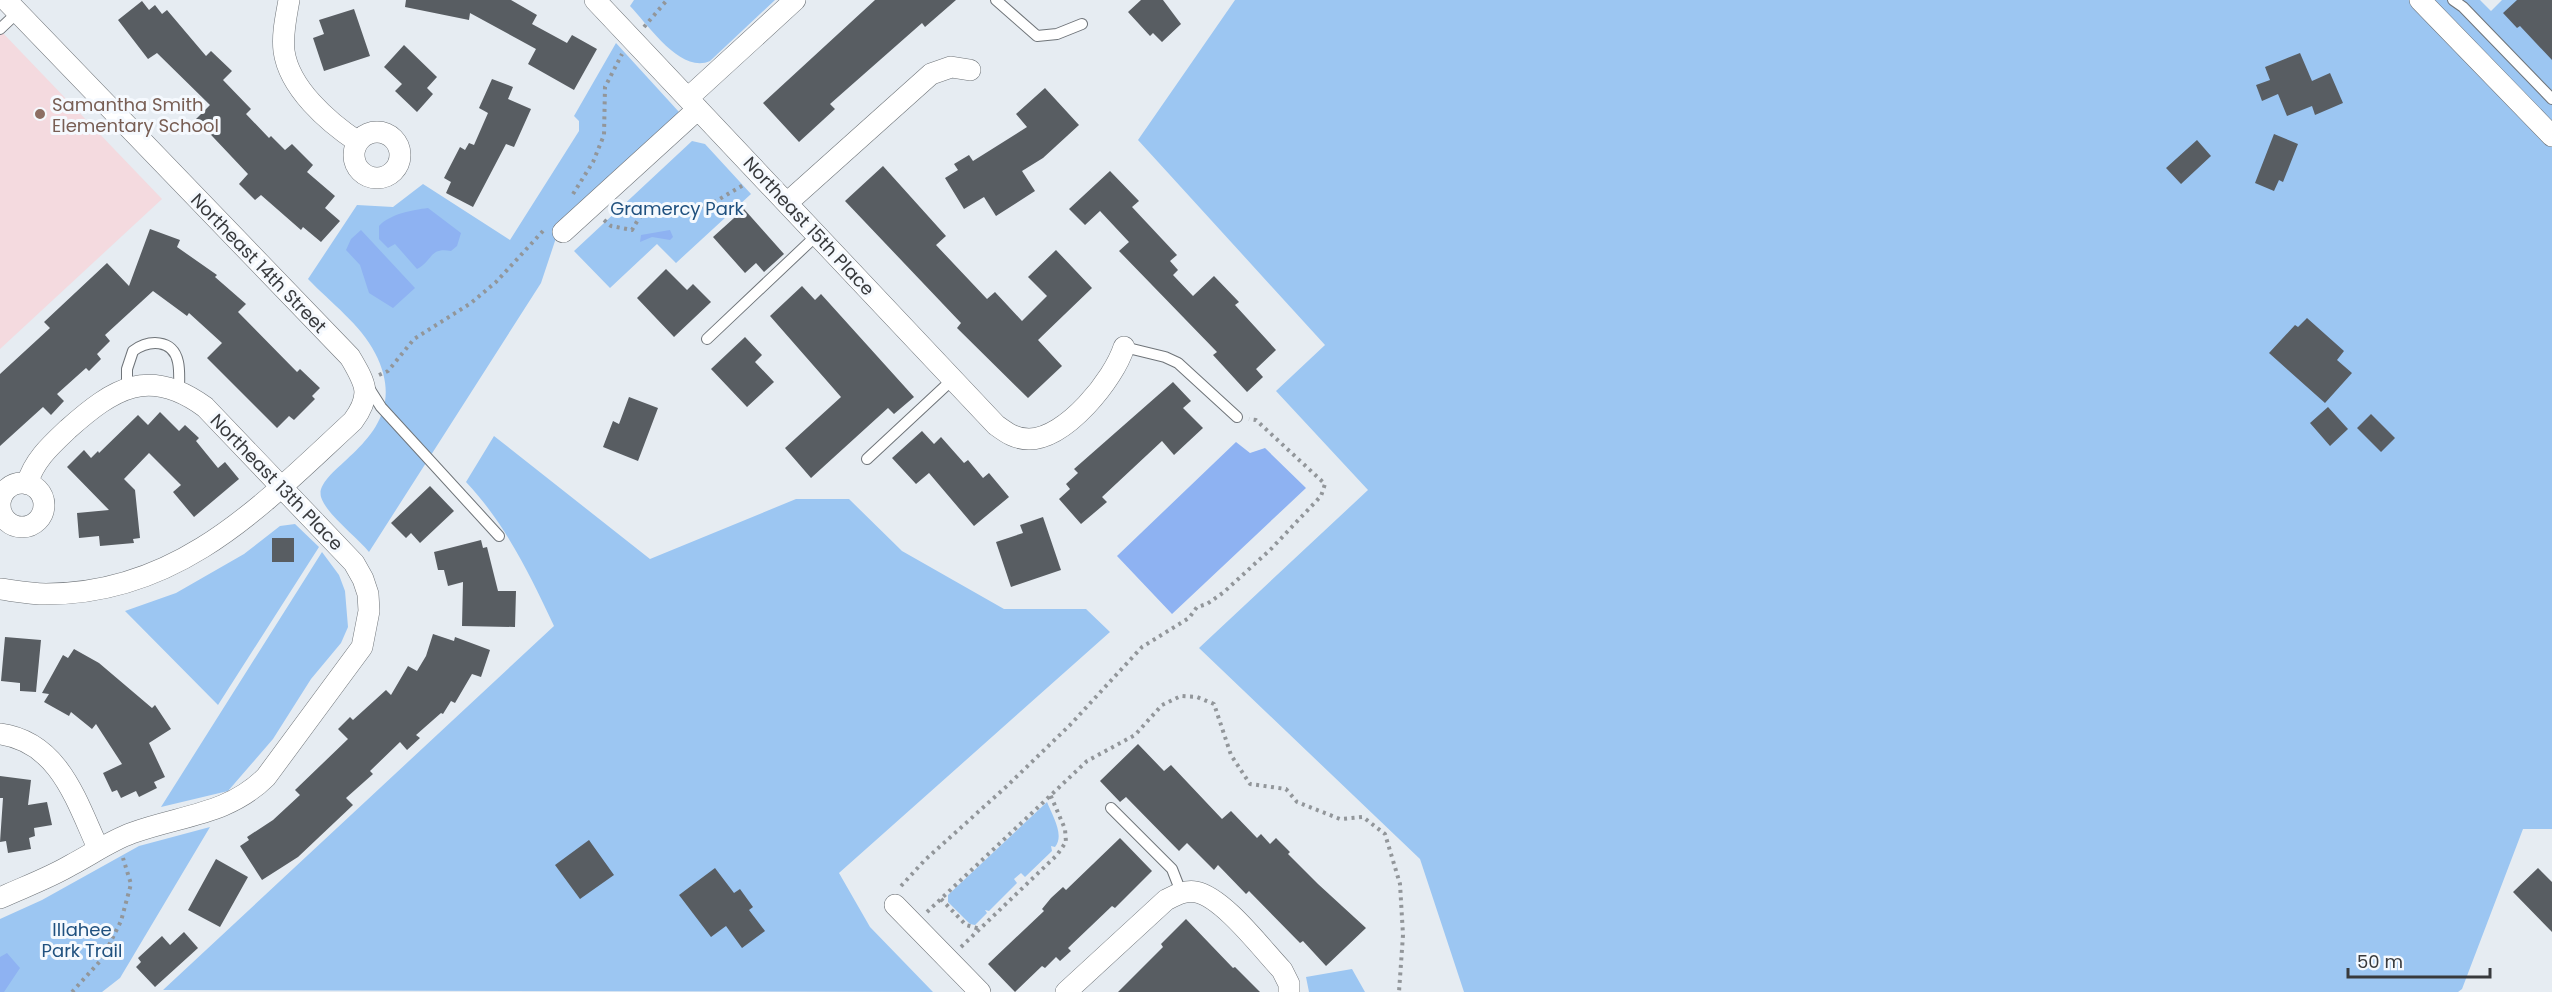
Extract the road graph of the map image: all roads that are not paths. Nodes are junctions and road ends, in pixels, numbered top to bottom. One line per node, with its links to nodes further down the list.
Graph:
1 (289, 0): 14 (street)
2 (595, 0): 12 (street, Northeast 15th Place)
3 (795, 0): 12 (street)
4 (996, 0): 8 (lane)
5 (2420, 0): 13 (street)
6 (2453, 0): 11 (lane)
7 (12, 6): 9 (lane); 21 (street, Northeast 14th Street)
8 (1082, 24)
9 (0, 29)
10 (970, 70): 15 (street)
11 (2552, 99)
12 (693, 104): 15 (street, Northeast 15th Place); 16 (street)
13 (2552, 136)
14 (358, 142)
15 (787, 203): 17 (street, Northeast 15th Place)
16 (554, 231)
17 (817, 235): 18 (lane); 20 (street, Northeast 15th Place)
18 (706, 339)
19 (1124, 346): 20 (street, Northeast 15th Place); 24 (lane)
20 (953, 379): 25 (lane)
21 (365, 382): 27 (street); 29 (lane, Northeast 14th Street)
22 (127, 389): 23 (street, Northeast 13th Place); 23 (lane); 26 (street, Northeast 13th Place)
23 (179, 391): 27 (street, Northeast 13th Place)
24 (1237, 417)
25 (867, 459)
26 (27, 484): 28 (street); 28 (street)
27 (283, 486): 30 (street); 33 (street, Northeast 13th Place)
28 (2, 518)
29 (499, 536)
30 (0, 589)
31 (0, 734): 33 (street)
32 (1112, 808): 34 (lane)
33 (106, 844): 35 (street)
34 (1181, 892): 38 (street); 39 (street)
35 (0, 898)
36 (895, 905): 37 (street)
37 (980, 992)
38 (1066, 992)
39 (1289, 992)

